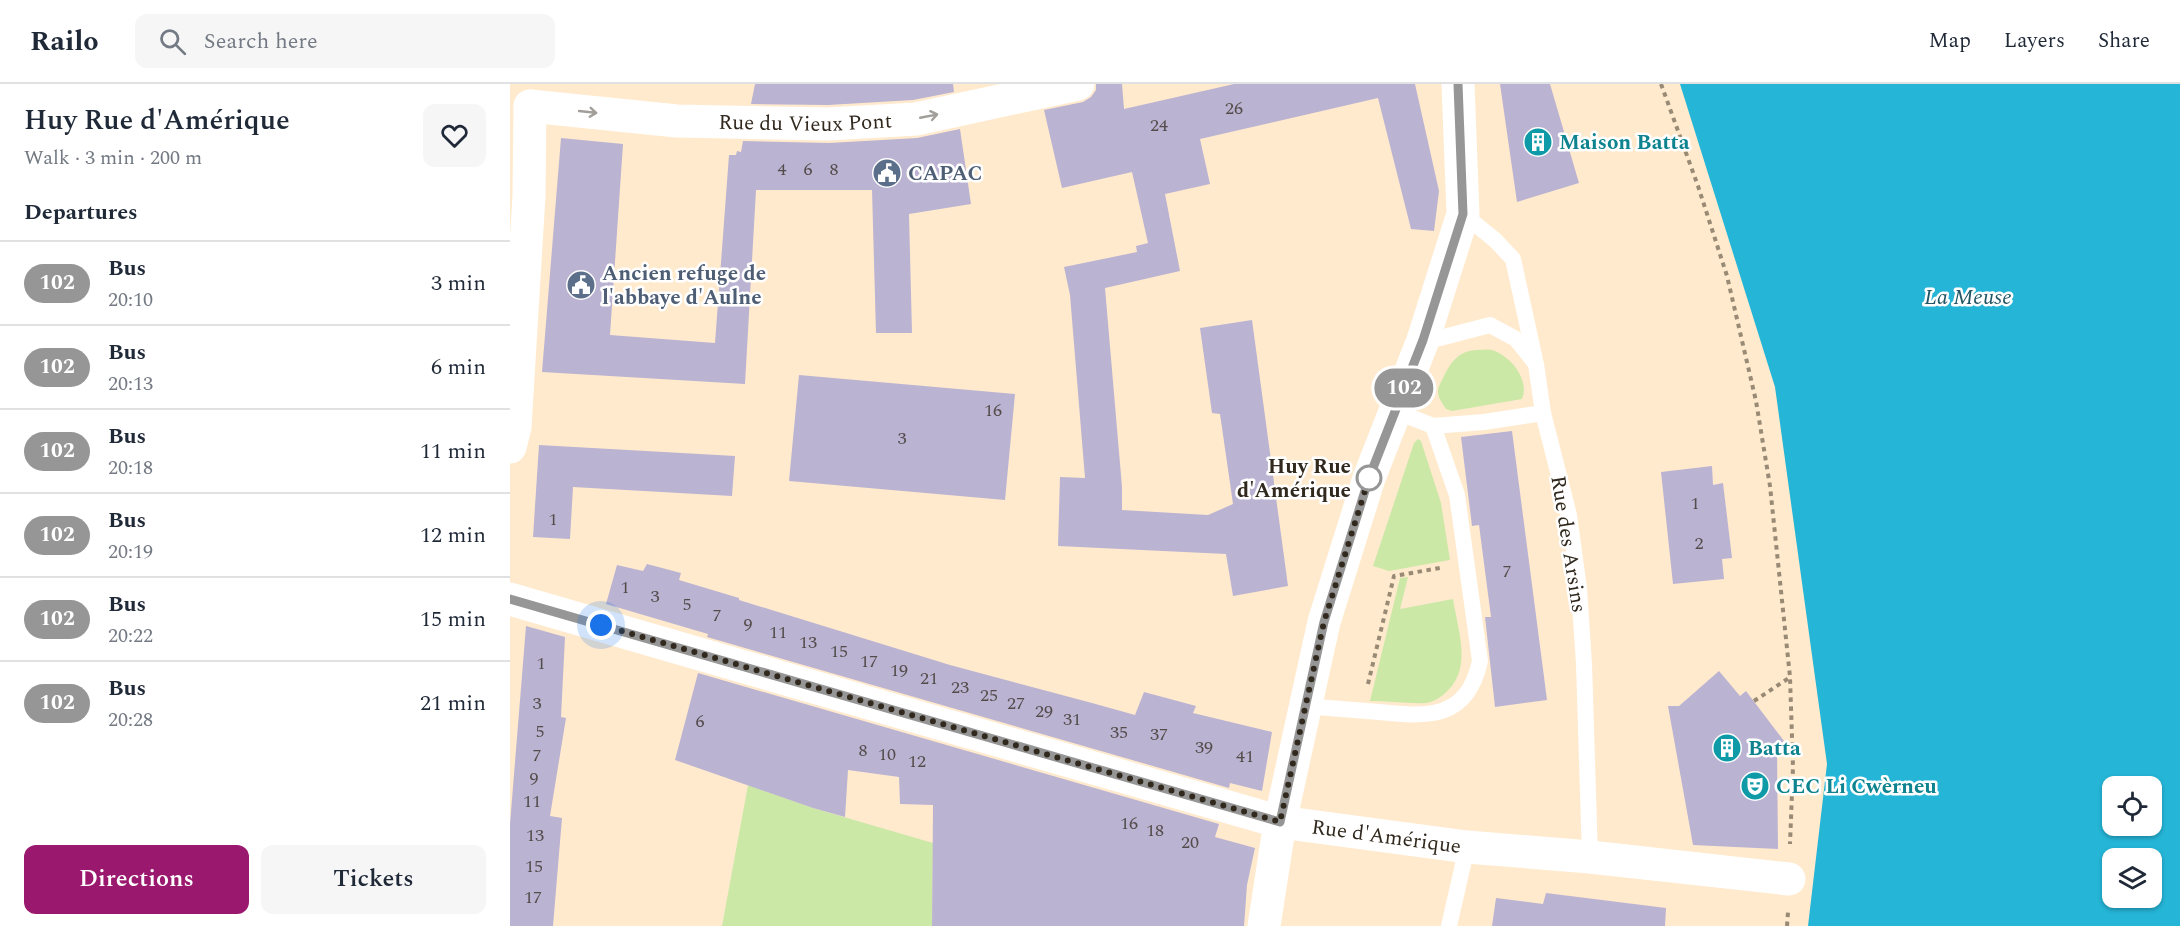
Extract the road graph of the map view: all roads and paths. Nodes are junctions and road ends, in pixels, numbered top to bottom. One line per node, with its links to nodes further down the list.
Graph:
1 (1078, 84): 4 (street, Rue du Vieux Pont, one-way to 1)
2 (1458, 84): 5 (street)
3 (1662, 84): 14 (path)
4 (520, 97): 11 (street)
5 (1463, 214): 6 (street); 7 (lane, Rue des Arsins)
6 (1423, 340): 7 (lane); 8 (street)
7 (1536, 364): 9 (lane, Rue des Arsins)
8 (1395, 411): 10 (lane); 16 (street)
9 (1543, 413): 10 (lane); 20 (lane, Rue des Arsins)
10 (1433, 426): 12 (lane)
11 (510, 447)
12 (1467, 563): 17 (path); 17 (lane)
13 (510, 599): 18 (street, Rue d'Amérique)
14 (1790, 677): 15 (path); 21 (path)
15 (1754, 701)
16 (1304, 706): 17 (lane); 18 (street)
17 (1362, 711)
18 (1280, 822): 19 (street, Rue d'Amérique); 22 (street)
19 (1467, 847): 20 (street, Rue d'Amérique); 23 (lane)
20 (1590, 857): 21 (street, Rue d'Amérique)
21 (1789, 879): 24 (path)
22 (1264, 926)
23 (1449, 926)
24 (1787, 926)

